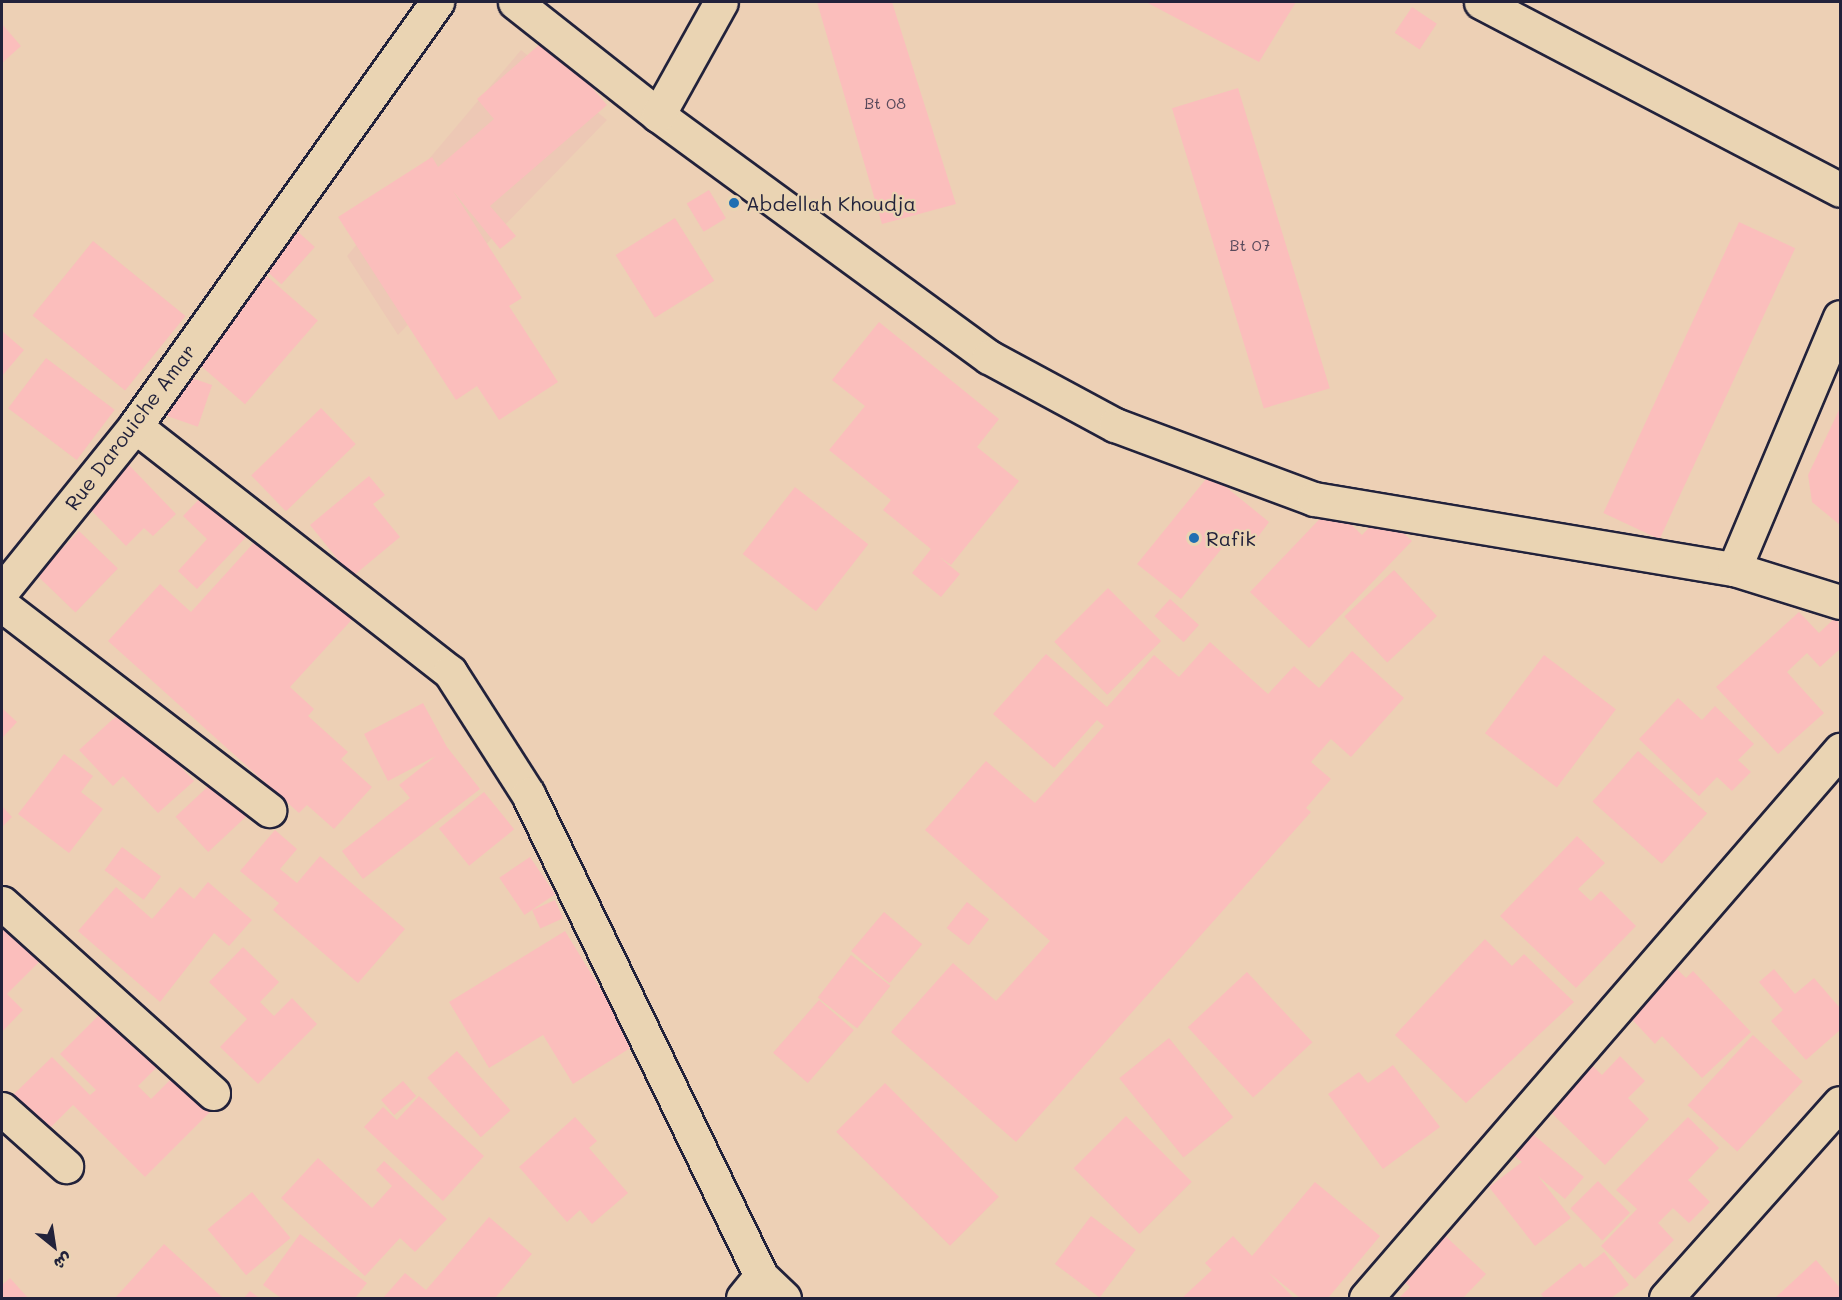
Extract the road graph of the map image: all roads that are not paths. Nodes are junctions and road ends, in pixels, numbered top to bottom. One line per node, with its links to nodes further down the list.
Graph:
1 (437, 2): 8 (street, Rue Darouiche Amar)
2 (515, 2): 5 (street)
3 (720, 2): 5 (street)
4 (1481, 2): 6 (street)
5 (658, 115): 9 (street)
6 (1840, 190)
7 (1840, 317): 9 (street)
8 (135, 426): 10 (street, Rue Darouiche Amar); 20 (street)
9 (1734, 569): 11 (street)
10 (2, 591)
11 (1840, 602)
12 (2, 604): 14 (street)
13 (1840, 750): 22 (street)
14 (269, 810)
15 (2, 903): 16 (street)
16 (213, 1093)
17 (1840, 1102): 23 (street)
18 (2, 1109): 19 (street)
19 (66, 1166)
20 (752, 1287): 21 (street)
21 (784, 1299)
22 (1365, 1299)
23 (1666, 1299)

